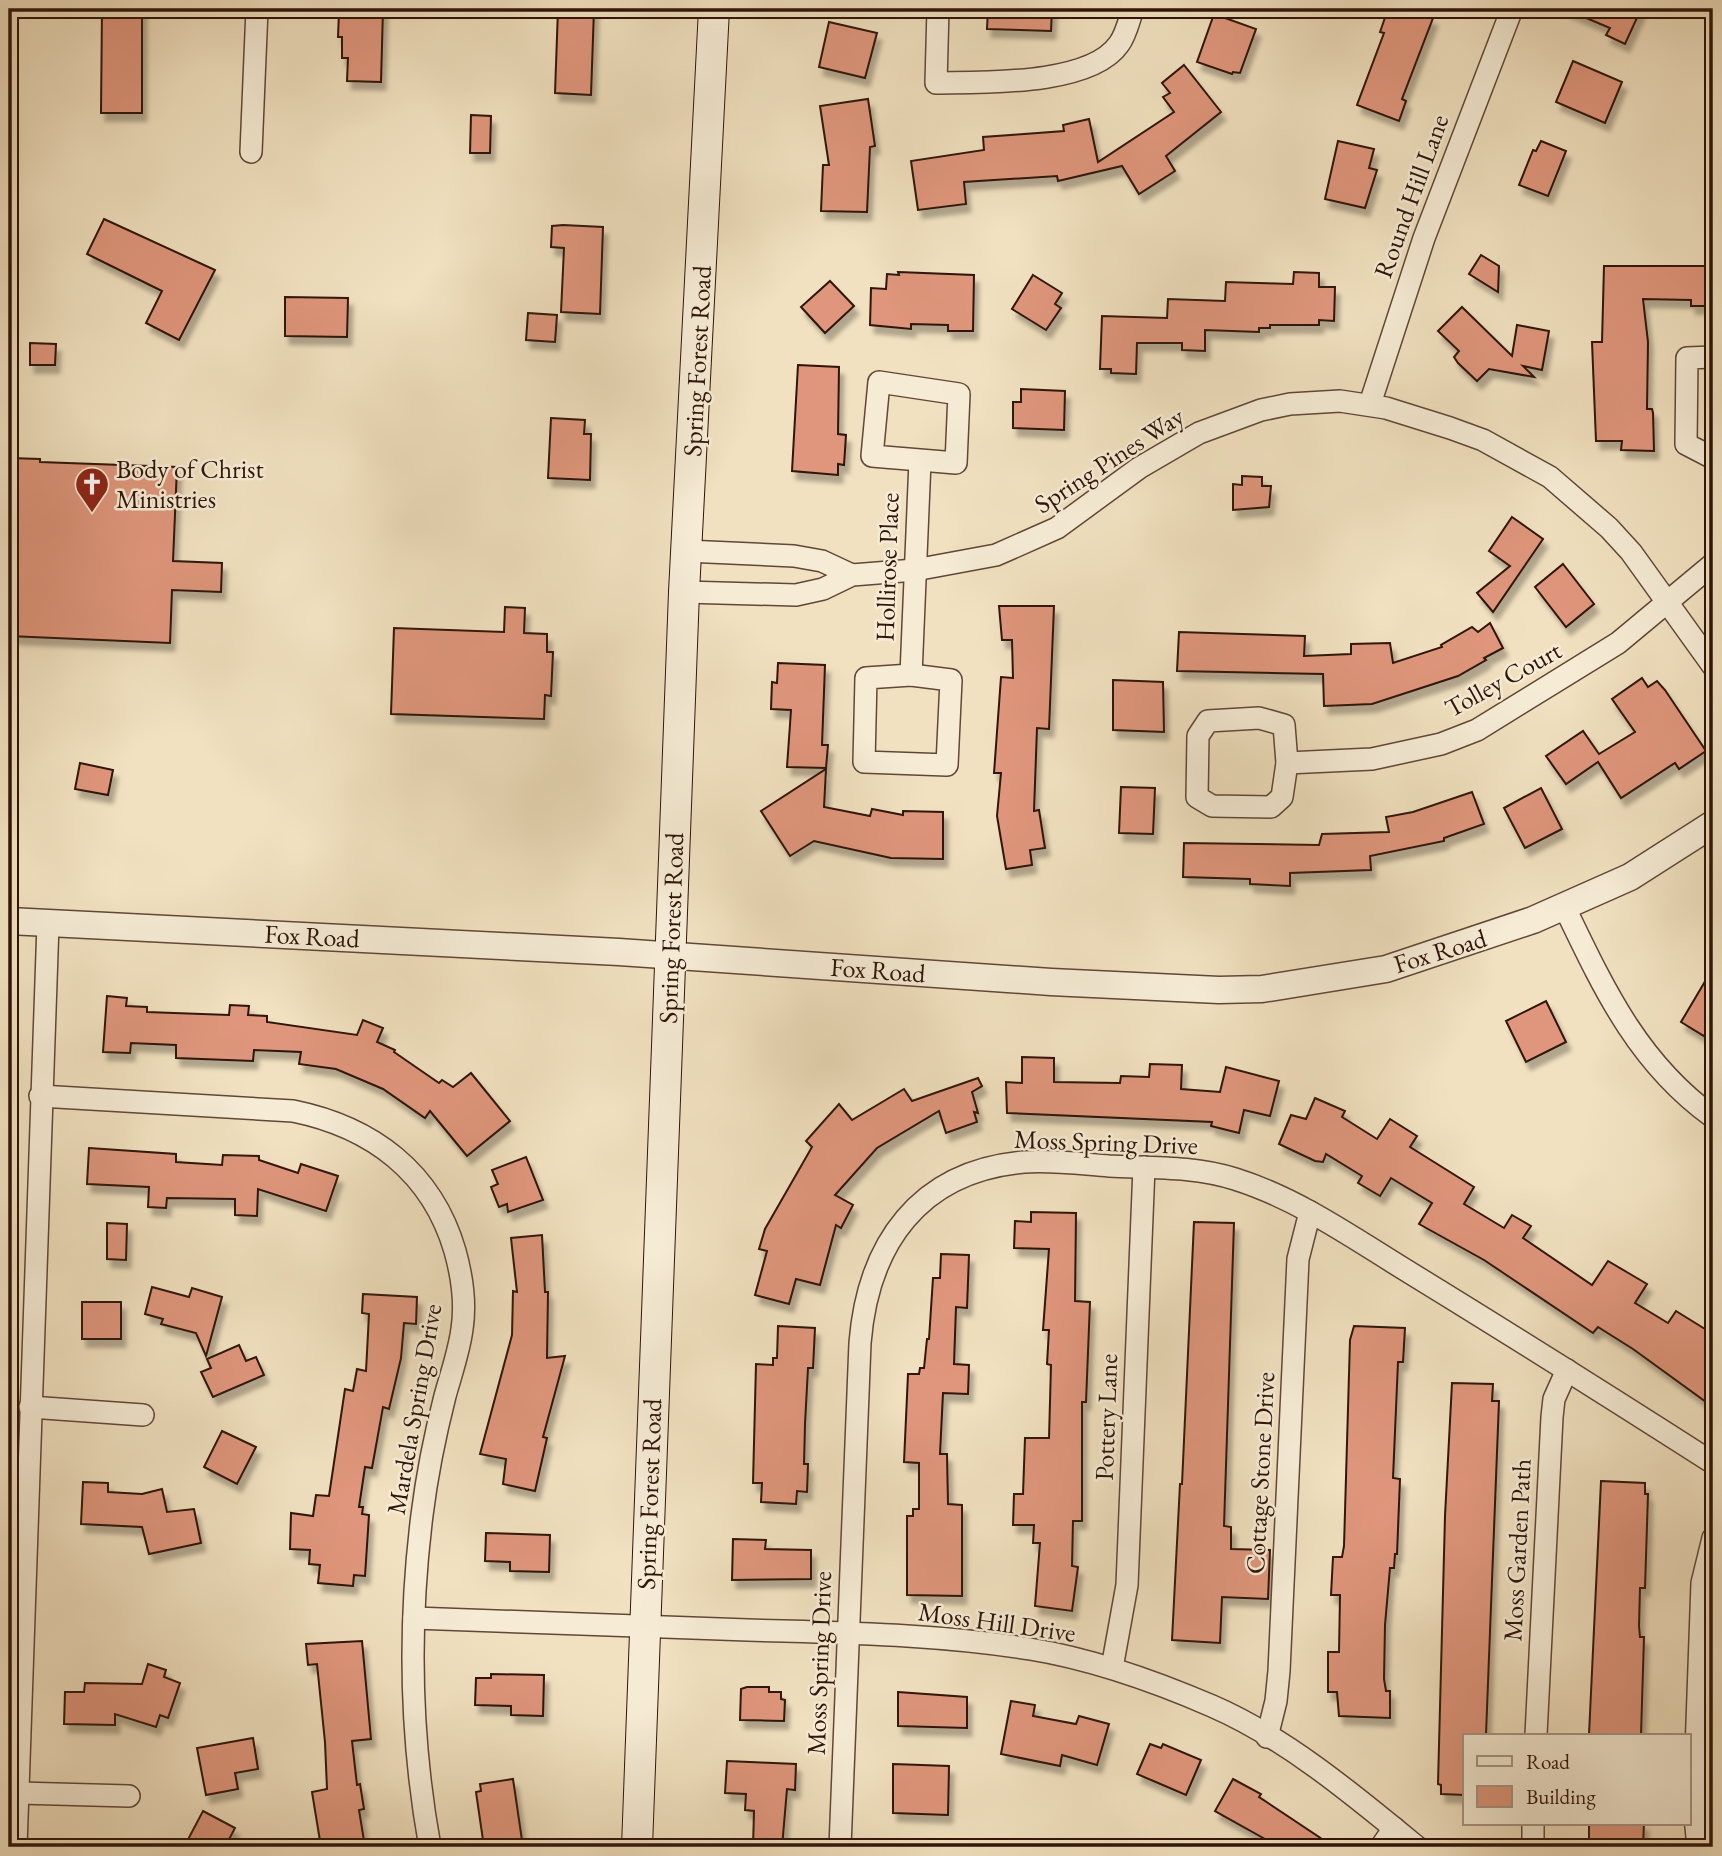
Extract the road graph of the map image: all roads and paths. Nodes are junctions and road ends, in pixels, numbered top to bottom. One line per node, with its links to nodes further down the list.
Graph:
1 (257, 9): 6 (street)
2 (714, 9): 11 (main road, Spring Forest Road)
3 (938, 9): 4 (street)
4 (1133, 9)
5 (1512, 9): 8 (street, Round Hill Lane)
6 (251, 152)
7 (1713, 358): 9 (street)
8 (1370, 404): 13 (street, Spring Pines Way); 16 (street, Spring Pines Way)
9 (1713, 458)
10 (920, 461): 10 (street, Hollirose Place); 13 (street, Hollirose Place)
11 (686, 551): 14 (street, Spring Pines Way); 15 (main road, Spring Forest Road)
12 (1713, 564): 16 (street, Tolley Court)
13 (915, 570): 14 (street, Spring Pines Way); 18 (street, Hollirose Place)
14 (852, 575): 15 (street, Spring Pines Way)
15 (684, 592): 24 (main road, Spring Forest Road)
16 (1669, 603): 17 (street, Spring Pines Way); 19 (street, Tolley Court)
17 (1713, 666)
18 (911, 675): 18 (street, Hollirose Place)
19 (1287, 763): 19 (street)
20 (1713, 824): 21 (street, Fox Road)
21 (1565, 908): 24 (street, Fox Road); 26 (street)
22 (9, 921): 23 (street, Fox Road)
23 (48, 923): 24 (street, Fox Road); 25 (street)
24 (671, 956): 35 (main road, Spring Forest Road)
25 (40, 1096): 30 (street); 34 (street, Mardela Spring Drive)
26 (1713, 1117)
27 (1144, 1167): 28 (street, Moss Spring Drive); 36 (street, Moss Spring Drive); 37 (street, Pottery Lane)
28 (1310, 1212): 29 (street, Moss Spring Drive); 39 (street, Cottage Stone Drive)
29 (1567, 1370): 32 (street, Moss Spring Drive); 38 (street, Moss Garden Path)
30 (30, 1407): 31 (street); 40 (street)
31 (143, 1415)
32 (1713, 1463)
33 (1713, 1538): 51 (street)
34 (414, 1618): 35 (street, Moss Hill Drive); 45 (street, Mardela Spring Drive)
35 (644, 1626): 36 (street, Moss Hill Drive); 46 (main road, Spring Forest Road)
36 (849, 1633): 37 (street, Moss Hill Drive); 47 (street, Moss Spring Drive)
37 (1112, 1668): 39 (street, Moss Hill Drive)
38 (1536, 1734)
39 (1267, 1737): 43 (street, Moss Hill Drive)
40 (19, 1793): 41 (street); 44 (street)
41 (129, 1796)
42 (1533, 1825): 50 (street)
43 (1394, 1828): 48 (street); 49 (street, Moss Hill Drive)
44 (16, 1847)
45 (430, 1847)
46 (637, 1847)
47 (840, 1847)
48 (1381, 1847)
49 (1417, 1847)
50 (1532, 1847)
51 (1698, 1847)

